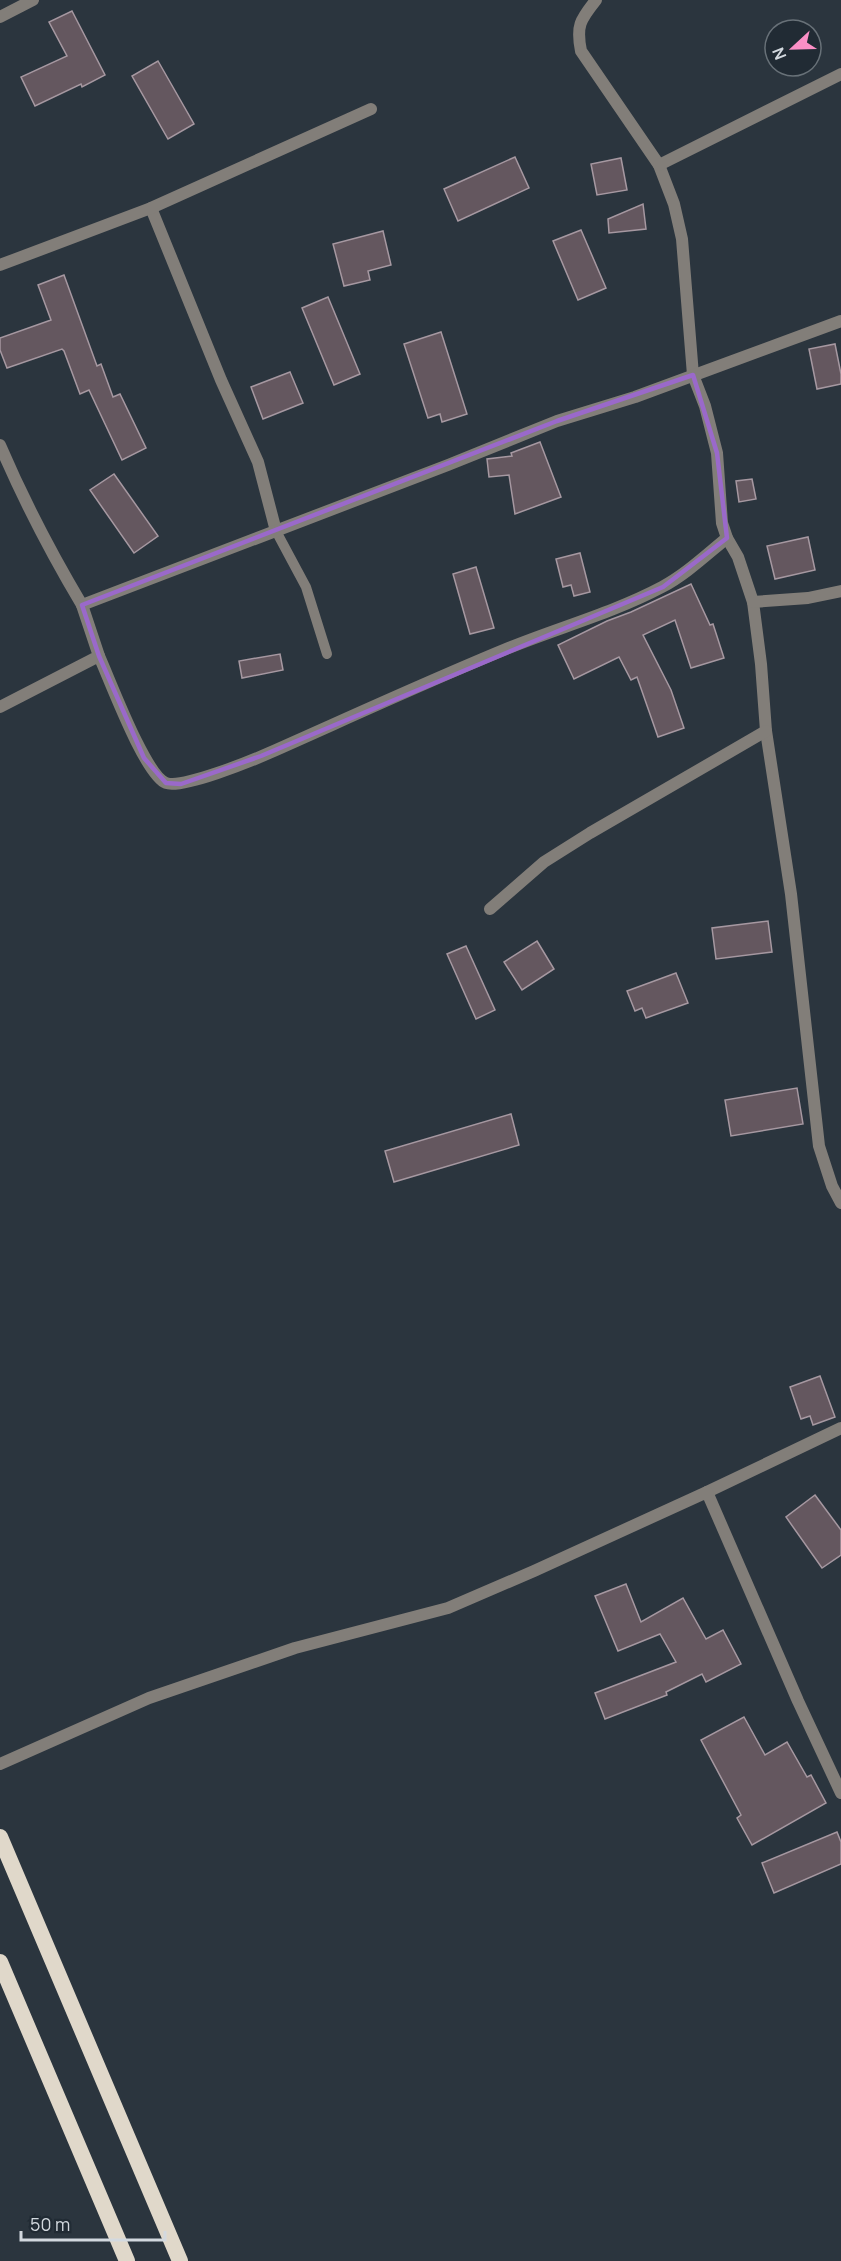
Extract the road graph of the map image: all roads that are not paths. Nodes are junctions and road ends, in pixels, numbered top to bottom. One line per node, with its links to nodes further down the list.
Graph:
1 (33, 0): 3 (street)
2 (596, 0): 6 (street)
3 (0, 17)
4 (841, 74): 6 (street)
5 (370, 109): 7 (street)
6 (659, 165): 10 (street)
7 (151, 208): 8 (street); 12 (street)
8 (0, 265)
9 (841, 321): 10 (street)
10 (693, 375): 12 (street); 13 (street)
11 (0, 447): 16 (street)
12 (276, 531): 16 (street); 17 (lane)
13 (727, 538): 15 (street); 18 (street)
14 (841, 591): 15 (street)
15 (753, 602): 20 (street)
16 (82, 604): 18 (street)
17 (327, 654)
18 (99, 656): 19 (street)
19 (0, 707)
20 (766, 731): 21 (street); 22 (street)
21 (490, 909)
22 (841, 1203)
23 (841, 1428): 24 (street)
24 (707, 1492): 25 (street); 26 (street)
25 (0, 1764)
26 (841, 1793)
27 (0, 1837): 30 (highway)
28 (0, 1962): 29 (highway)
29 (127, 2261)
30 (180, 2261)

